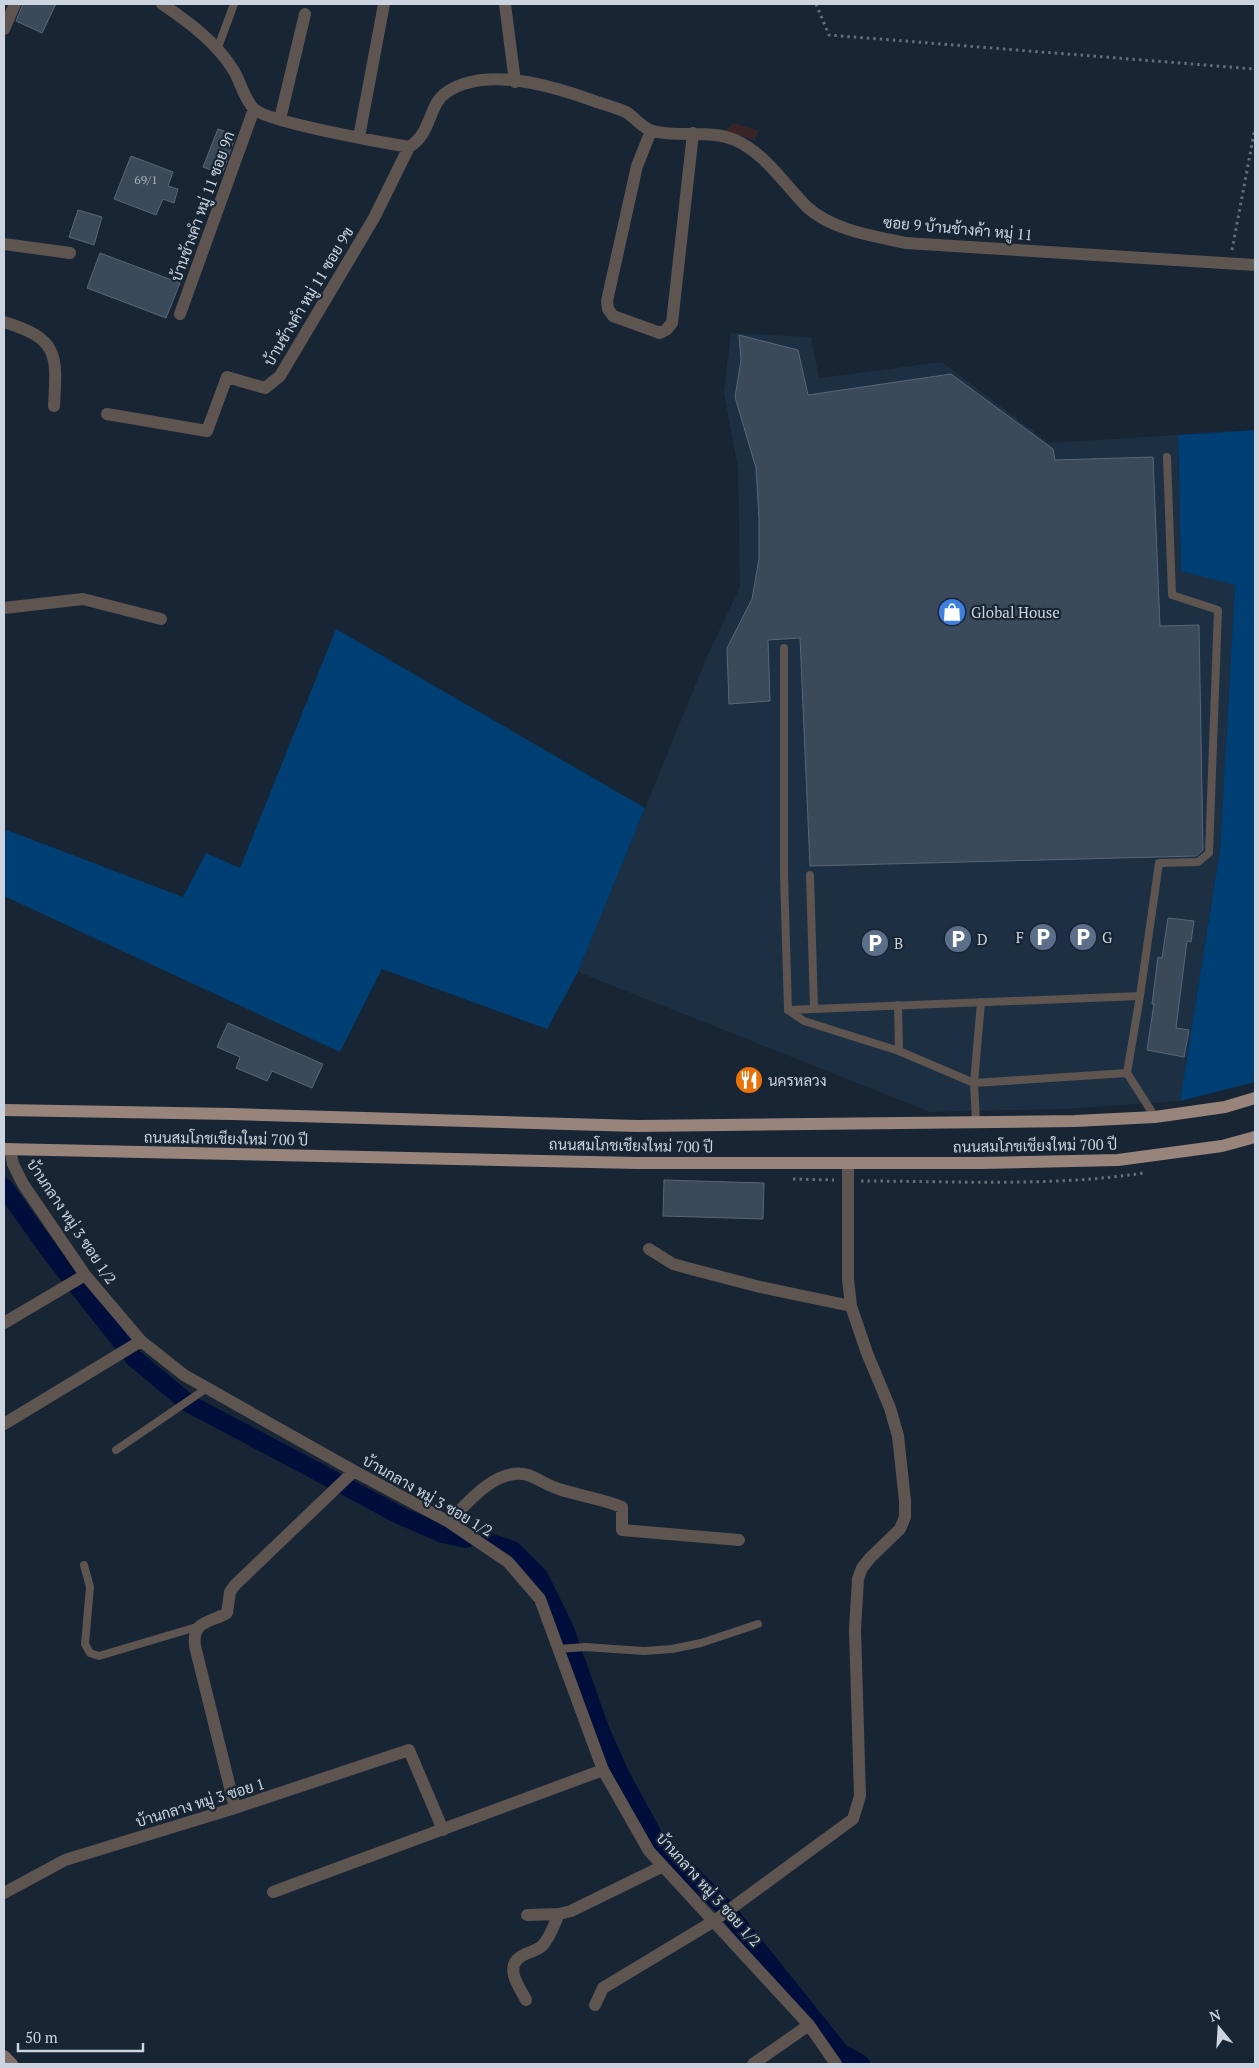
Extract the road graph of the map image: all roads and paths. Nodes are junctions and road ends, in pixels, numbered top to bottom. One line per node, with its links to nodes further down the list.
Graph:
1 (15, 4): 8 (street)
2 (162, 4): 9 (street)
3 (234, 4): 9 (lane)
4 (384, 4): 17 (street)
5 (505, 4): 11 (street)
6 (816, 4): 10 (path)
7 (305, 14): 13 (street)
8 (4, 29)
9 (216, 50): 12 (street)
10 (1255, 69)
11 (515, 82): 15 (street, ซอย 9 บ้านช้างค้า หมู่ 11); 18 (street, ซอย 9 บ้านช้างค้า หมู่ 11)
12 (254, 109): 13 (street); 23 (street, บ้านช้างคำ หมู่ 11 ซอย 9ก)
13 (280, 119): 17 (street)
14 (1255, 128): 21 (path)
15 (651, 130): 16 (street, ซอย 9 บ้านช้างค้า หมู่ 11); 16 (street)
16 (693, 133): 21 (street, ซอย 9 บ้านช้างค้า หมู่ 11)
17 (359, 137): 18 (street)
18 (410, 147): 26 (street, บ้านช้างคำ หมู่ 11 ซอย 9ข)
19 (4, 244): 20 (street)
20 (70, 253)
21 (1230, 263): 22 (street, ซอย 9 บ้านช้างค้า หมู่ 11)
22 (1255, 265)
23 (180, 314)
24 (4, 322): 25 (street)
25 (54, 406)
26 (107, 414)
27 (1167, 457): 32 (lane)
28 (4, 608): 29 (street)
29 (161, 619)
30 (784, 648): 36 (lane)
31 (810, 875): 35 (lane)
32 (1140, 996): 33 (lane); 38 (lane)
33 (981, 1002): 34 (lane); 39 (lane)
34 (898, 1005): 35 (lane); 37 (lane)
35 (814, 1008): 36 (lane)
36 (788, 1010): 37 (lane)
37 (899, 1051): 39 (lane)
38 (1127, 1072): 39 (lane); 42 (lane)
39 (974, 1084): 43 (lane)
40 (1255, 1098): 42 (main road, ถนนสมโภชเชียงใหม่ 700 ปี)
41 (4, 1110): 43 (main road, ถนนสมโภชเชียงใหม่ 700 ปี)
42 (1155, 1117): 43 (main road, ถนนสมโภชเชียงใหม่ 700 ปี)
43 (976, 1122)
44 (1255, 1137): 46 (main road, ถนนสมโภชเชียงใหม่ 700 ปี)
45 (7, 1149): 46 (main road, ถนนสมโภชเชียงใหม่ 700 ปี); 48 (street, บ้านกลาง หมู่ 3 ซอย 1/2)
46 (848, 1163): 49 (street)
47 (649, 1249): 49 (street)
48 (85, 1275): 50 (street); 51 (street, บ้านกลาง หมู่ 3 ซอย 1/2)
49 (851, 1306): 70 (street)
50 (4, 1322)
51 (140, 1341): 52 (street, บ้านกลาง หมู่ 3 ซอย 1/2); 53 (street)
52 (207, 1388): 54 (lane); 55 (street, บ้านกลาง หมู่ 3 ซอย 1/2)
53 (4, 1424)
54 (116, 1450)
55 (354, 1472): 56 (street, บ้านกลาง หมู่ 3 ซอย 1/2); 60 (street)
56 (450, 1522): 57 (street); 61 (street, บ้านกลาง หมู่ 3 ซอย 1/2)
57 (739, 1540)
58 (84, 1565): 60 (lane)
59 (758, 1624): 61 (lane)
60 (200, 1626): 63 (street)
61 (563, 1649): 62 (street, บ้านกลาง หมู่ 3 ซอย 1/2)
62 (603, 1770): 64 (street); 65 (street, บ้านกลาง หมู่ 3 ซอย 1/2)
63 (235, 1808): 64 (street, บ้านกลาง หมู่ 3 ซอย 1); 67 (street, บ้านกลาง หมู่ 3 ซอย 1)
64 (443, 1830): 66 (street)
65 (663, 1866): 68 (street); 70 (street, บ้านกลาง หมู่ 3 ซอย 1/2)
66 (273, 1892)
67 (4, 1893)
68 (559, 1914): 69 (street); 71 (street)
69 (527, 1915)
70 (714, 1921): 72 (street); 73 (street, บ้านกลาง หมู่ 3 ซอย 1/2)
71 (526, 2000)
72 (595, 2005)
73 (809, 2025): 76 (street); 77 (street, บ้านกลาง หมู่ 3 ซอย 1/2)
74 (4, 2056): 75 (street)
75 (12, 2064)
76 (753, 2064)
77 (836, 2064)

